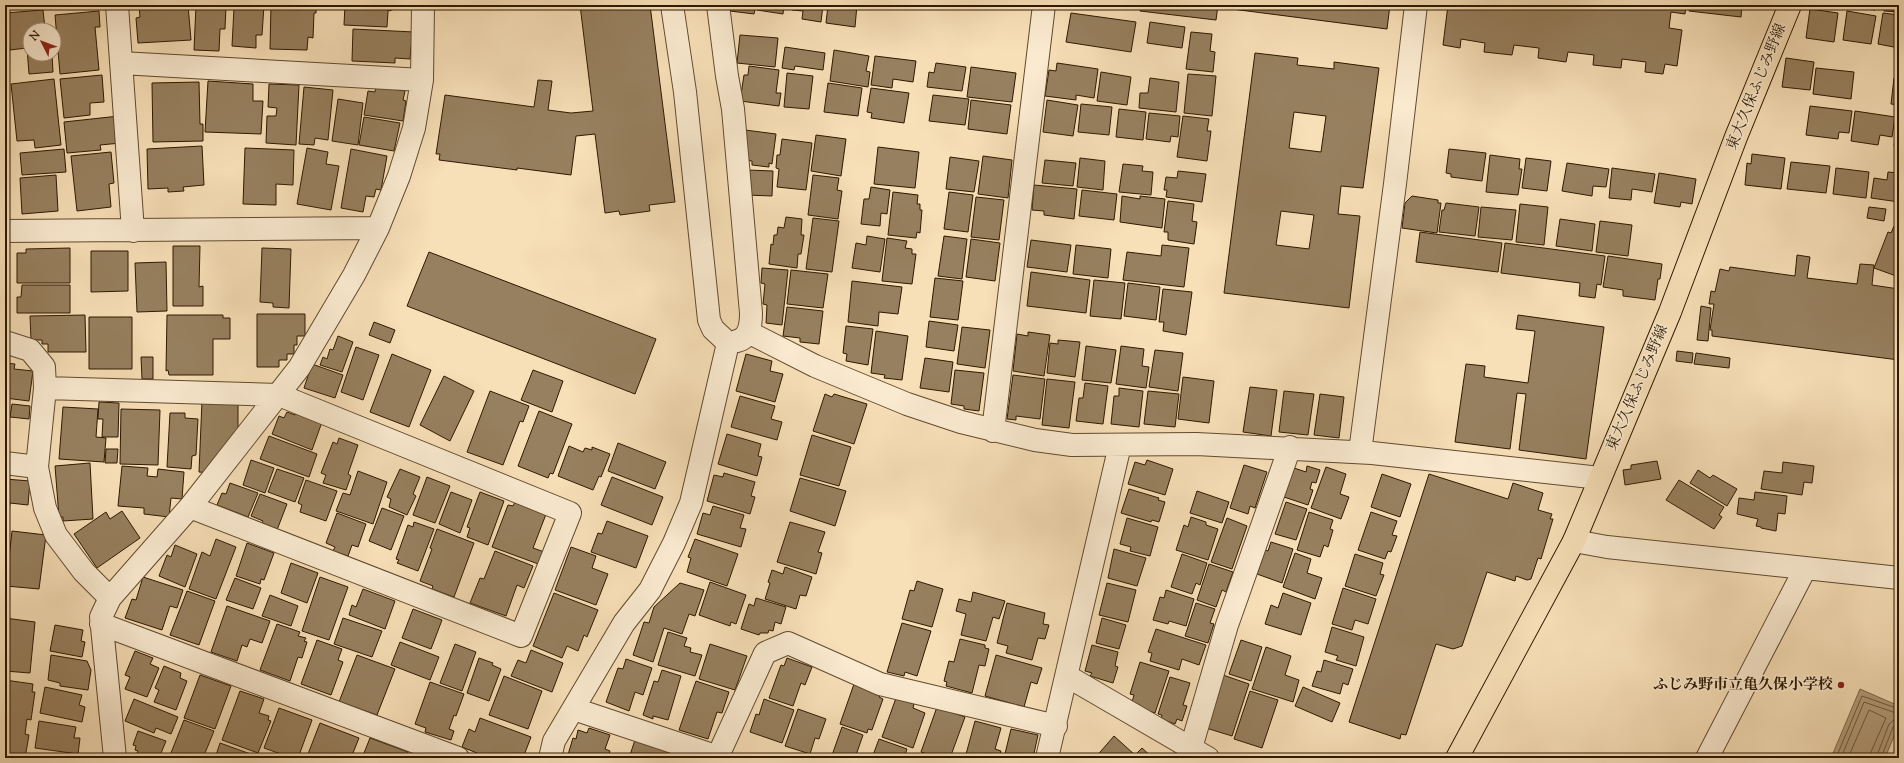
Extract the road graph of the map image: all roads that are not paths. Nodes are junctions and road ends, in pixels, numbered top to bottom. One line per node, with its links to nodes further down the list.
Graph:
1 (117, 5): 8 (street)
2 (423, 5): 9 (street)
3 (672, 5): 17 (street)
4 (718, 5): 15 (street)
5 (1044, 5): 20 (street)
6 (1416, 5): 23 (street)
7 (1790, 5): 26 (main road, 東大久保ふじみ野線)
8 (121, 63): 9 (street); 13 (street)
9 (422, 80): 11 (street)
10 (5, 227): 12 (street)
11 (378, 228): 13 (street); 19 (street)
12 (5, 231): 13 (street); 14 (street)
13 (133, 232)
14 (5, 237)
15 (748, 332): 17 (street); 20 (street)
16 (5, 342): 18 (street)
17 (728, 344): 34 (street)
18 (45, 388): 19 (street); 25 (street)
19 (279, 395): 27 (street); 27 (street)
20 (993, 431): 21 (street)
21 (1120, 445): 22 (street); 33 (street)
22 (1290, 447): 23 (street); 36 (street)
23 (1360, 452): 26 (street)
24 (5, 463): 25 (street)
25 (37, 467): 31 (street)
26 (1600, 478): 28 (main road, 東大久保ふじみ野線)
27 (190, 507): 31 (street)
28 (1574, 541): 29 (street); 42 (main road, 東大久保ふじみ野線)
29 (1805, 568): 30 (street); 43 (street)
30 (1899, 578)
31 (110, 598): 32 (street)
32 (101, 624): 38 (street); 39 (street)
33 (1067, 676): 35 (street); 36 (street)
34 (574, 708): 37 (street); 40 (street)
35 (1056, 726): 37 (street); 41 (street)
36 (1199, 753)
37 (717, 757)
38 (115, 758)
39 (458, 758)
40 (550, 758)
41 (1047, 758)
42 (1457, 758)
43 (1707, 758)

